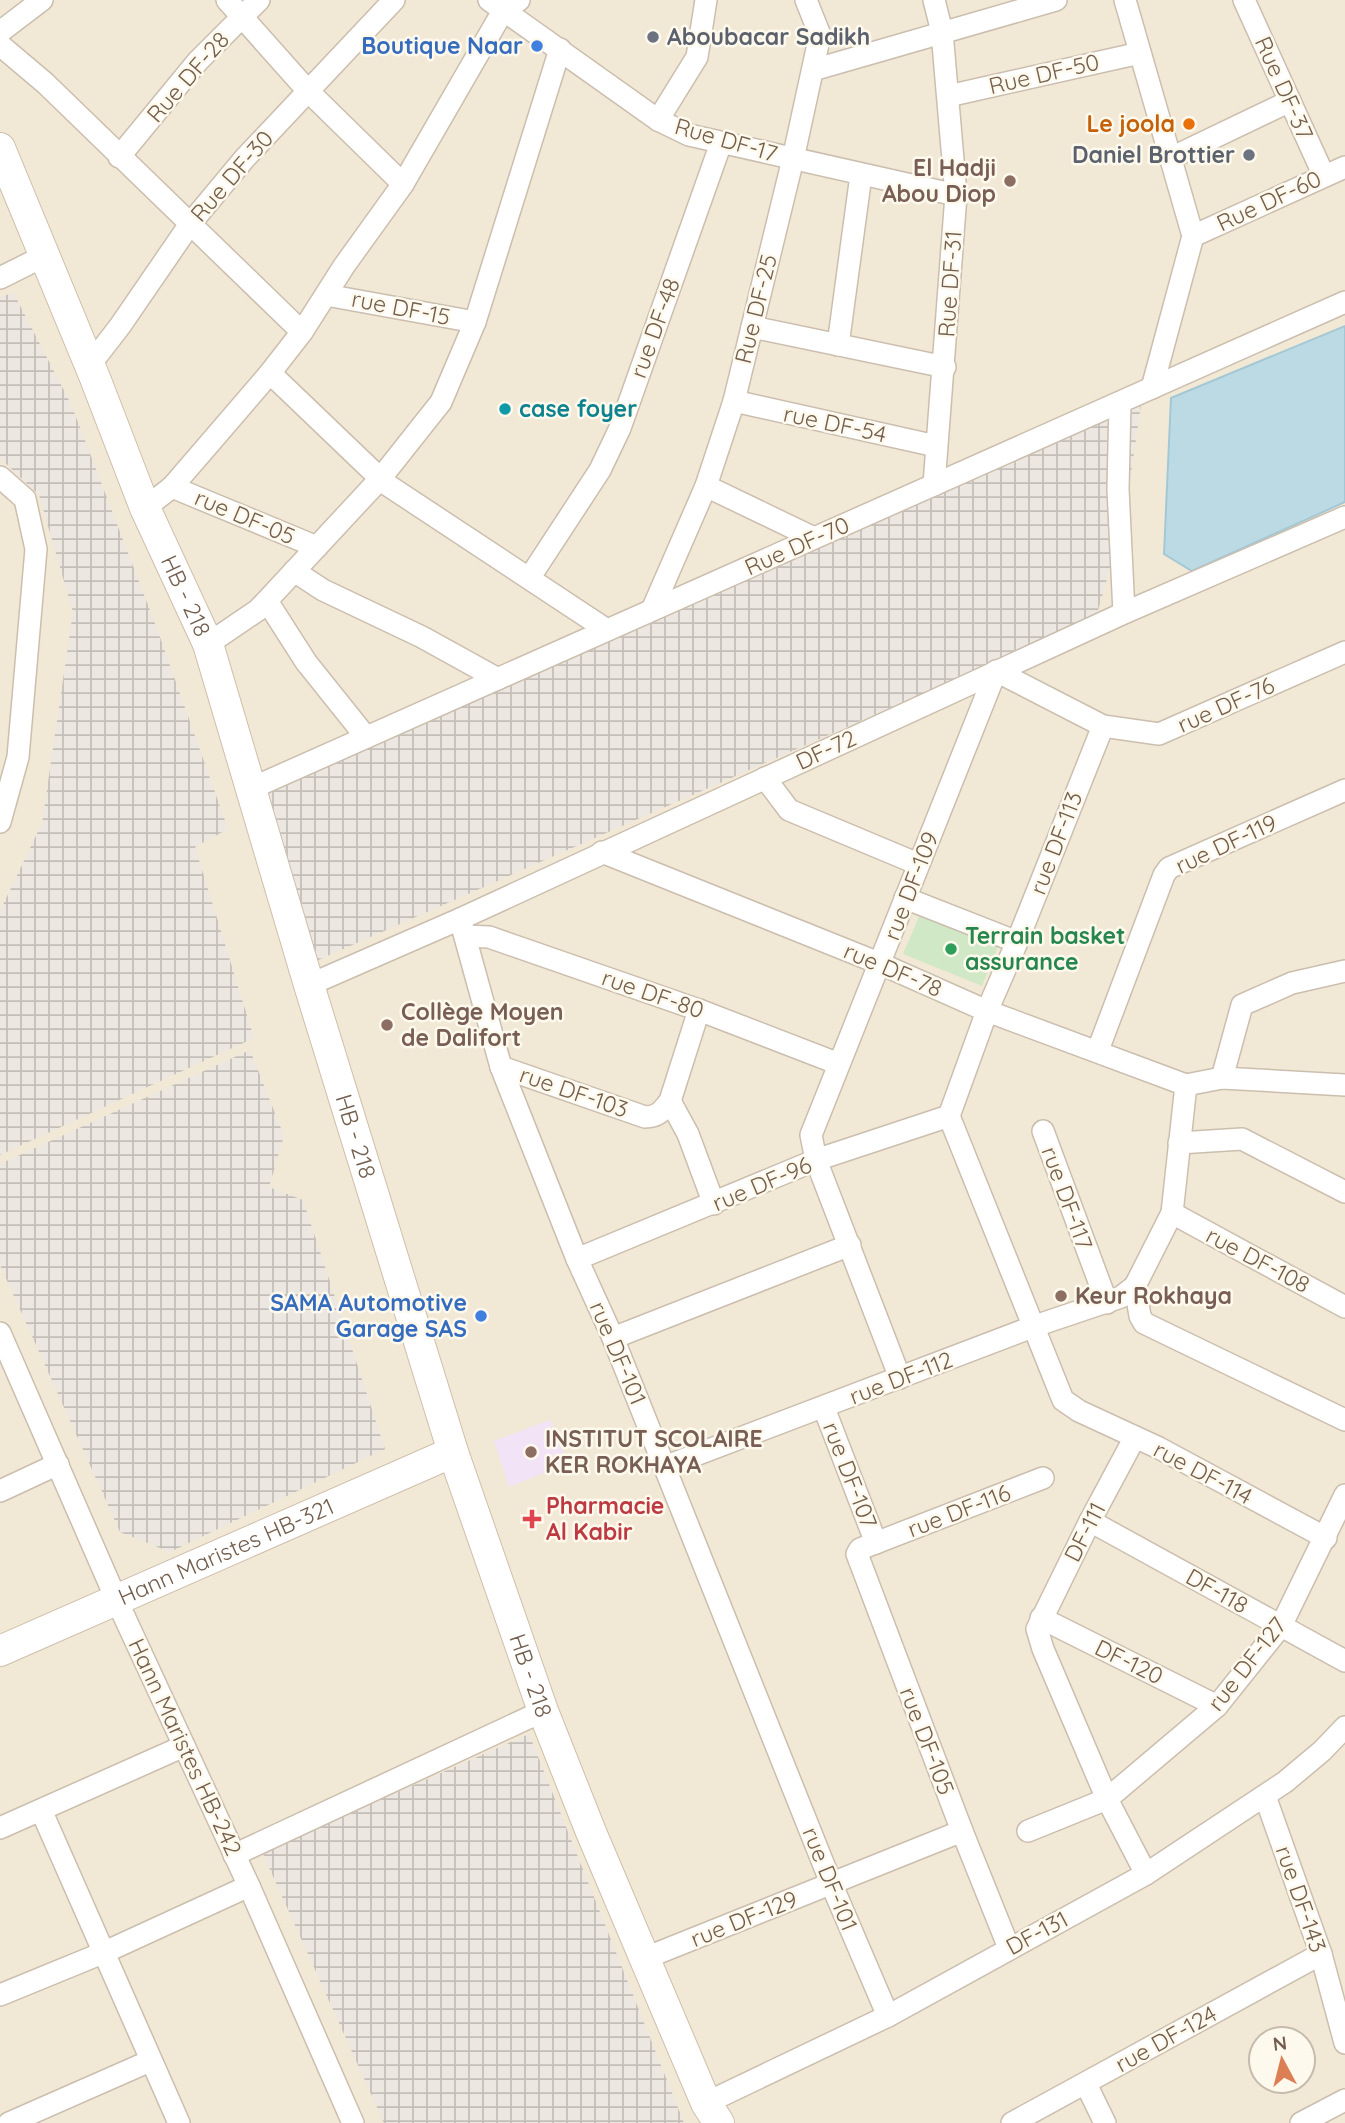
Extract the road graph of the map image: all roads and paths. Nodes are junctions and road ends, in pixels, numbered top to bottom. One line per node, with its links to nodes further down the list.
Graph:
1 (42, 0): 14 (street)
2 (227, 0): 13 (street)
3 (259, 0): 13 (street, Rue DF-28)
4 (394, 0): 20 (street, Rue DF-30)
5 (706, 0): 23 (street)
6 (806, 0): 19 (street, Rue DF-25)
7 (934, 0): 15 (street, Rue DF-31)
8 (1056, 0): 12 (street)
9 (1125, 0): 18 (street)
10 (1244, 0): 22 (street, Rue DF-37)
11 (504, 4): 17 (street, Rue DF-17); 32 (street)
12 (1017, 5): 15 (street)
13 (242, 17): 20 (street); 26 (street, Rue DF-28)
14 (0, 32)
15 (942, 32): 19 (street); 21 (street, Rue DF-31)
16 (0, 46): 26 (street)
17 (560, 49): 23 (street, Rue DF-17); 40 (street)
18 (1140, 52): 21 (street, Rue DF-50); 27 (street)
19 (813, 70): 28 (street, Rue DF-25)
20 (309, 91): 32 (street); 34 (street, Rue DF-30)
21 (948, 96): 33 (street, Rue DF-31)
22 (1290, 101): 27 (street); 31 (street, Rue DF-37)
23 (658, 120): 24 (street, Rue DF-17)
24 (721, 143): 28 (street, Rue DF-17); 61 (street, rue DF-48)
25 (1, 152): 36 (main road, HB - 218)
26 (119, 157): 34 (street)
27 (1171, 158): 35 (street)
28 (793, 159): 30 (street, Rue DF-17); 41 (street, Rue DF-25)
29 (1345, 167): 31 (street, Rue DF-60)
30 (861, 175): 33 (street, Rue DF-17); 43 (street)
31 (1324, 176): 35 (street, Rue DF-60)
32 (403, 184): 38 (street)
33 (956, 195): 45 (street, Rue DF-31)
34 (190, 224): 42 (street); 44 (street, Rue DF-30)
35 (1194, 236): 47 (street)
36 (44, 256): 37 (street); 44 (main road, HB - 218)
37 (0, 278)
38 (326, 295): 40 (street, rue DF-15); 42 (street)
39 (1345, 302): 47 (street, Rue DF-70)
40 (475, 322): 52 (street)
41 (752, 327): 43 (street); 48 (street, Rue DF-25)
42 (302, 332): 46 (street)
43 (838, 345): 45 (street)
44 (89, 366): 56 (main road, HB - 218)
45 (945, 367): 50 (street, Rue DF-31)
46 (270, 373): 52 (street); 54 (street)
47 (1152, 388): 49 (street, Rue DF-70)
48 (734, 401): 50 (street, rue DF-54); 55 (street, Rue DF-25)
49 (1120, 403): 53 (street, Rue DF-70); 64 (street)
50 (936, 446): 53 (street, Rue DF-31)
51 (0, 477): 75 (street)
52 (380, 479): 59 (street); 61 (street)
53 (934, 485): 58 (street, Rue DF-70)
54 (172, 486): 56 (street); 59 (street, rue DF-05)
55 (706, 486): 58 (street); 63 (street, Rue DF-25)
56 (145, 508): 66 (main road, HB - 218)
57 (1345, 517): 64 (street, DF-72 / DF-72)
58 (814, 538): 63 (street, Rue DF-70)
59 (317, 547): 60 (street)
60 (294, 571): 62 (street); 69 (street)
61 (530, 578): 65 (street)
62 (267, 601): 66 (street); 71 (street)
63 (652, 610): 65 (street, Rue DF-70)
64 (1124, 613): 68 (street, DF-72 / DF-72)
65 (607, 630): 69 (street, Rue DF-70)
66 (208, 644): 73 (main road, HB - 218)
67 (1345, 652): 70 (street, rue DF-76)
68 (996, 671): 70 (street, rue DF-76); 72 (street, DF-72 / DF-72); 77 (street, rue DF-109)
69 (498, 678): 71 (street, Rue DF-70)
70 (1102, 726): 80 (street, rue DF-113)
71 (366, 737): 73 (street, Rue DF-70)
72 (765, 778): 76 (street, DF-72 / DF-72); 77 (street)
73 (250, 789): 83 (main road, HB - 218)
74 (1345, 790): 86 (street, rue DF-119)
75 (0, 822)
76 (602, 852): 79 (street, DF-72 / DF-72); 81 (street, rue DF-78)
77 (918, 864): 78 (street, rue DF-109)
78 (905, 898): 80 (street); 81 (street, rue DF-109)
79 (462, 928): 83 (street, DF-72 / DF-72); 84 (street, rue DF-80); 88 (street, rue DF-101)
80 (1017, 942): 85 (street, rue DF-113)
81 (881, 964): 85 (street, rue DF-78); 87 (street, rue DF-109)
82 (1345, 971): 89 (street)
83 (309, 985): 112 (main road, HB - 218)
84 (699, 1010): 87 (street, rue DF-80); 92 (street)
85 (987, 1011): 86 (street, rue DF-78); 93 (street, rue DF-113)
86 (1098, 1050): 90 (street, rue DF-78)
87 (839, 1064): 96 (street, rue DF-109)
88 (501, 1067): 92 (street, rue DF-103); 101 (street, rue DF-101)
89 (1222, 1078): 90 (street); 91 (street)
90 (1186, 1085): 95 (street)
91 (1345, 1085)
92 (670, 1101): 98 (street)
93 (949, 1116): 96 (street, rue DF-96); 105 (street)
94 (1043, 1131): 103 (street, rue DF-117)
95 (1179, 1143): 97 (street); 99 (street)
96 (813, 1150): 98 (street, rue DF-96); 100 (street)
97 (1345, 1192)
98 (714, 1204): 101 (street, rue DF-96)
99 (1172, 1213): 102 (street); 104 (street, rue DF-108)
100 (850, 1245): 107 (street); 108 (street)
101 (577, 1259): 107 (street, rue DF-101)
102 (1135, 1286): 103 (street, rue DF-112); 110 (street)
103 (1107, 1303): 105 (street, rue DF-112)
104 (1345, 1307)
105 (1035, 1326): 108 (street, rue DF-112); 111 (street, rue DF-114)
106 (0, 1333): 113 (street, Hann Maristes HB-242)
107 (613, 1338): 114 (street, rue DF-101)
108 (900, 1378): 109 (street, rue DF-112)
109 (824, 1408): 114 (street, rue DF-112); 120 (street, rue DF-107)
110 (1345, 1420)
111 (1135, 1437): 118 (street, DF-111 / DF-111); 119 (street, rue DF-114)
112 (453, 1452): 121 (main road, Hann Maristes HB-321); 127 (main road, HB - 218)
113 (58, 1464): 116 (street); 121 (street, Hann Maristes HB-242)
114 (664, 1467): 138 (street, rue DF-101)
115 (1043, 1478): 120 (street, rue DF-116)
116 (0, 1491)
117 (1345, 1495): 119 (street, rue DF-127)
118 (1090, 1521): 122 (street, DF-111 / DF-111); 123 (street, DF-118 / DF-118)
119 (1326, 1538): 123 (street, rue DF-127)
120 (876, 1543): 134 (street, rue DF-105)
121 (117, 1601): 124 (main road, Hann Maristes HB-321); 129 (street, Hann Maristes HB-242)
122 (1039, 1623): 126 (street, DF-120 / DF-120); 131 (street)
123 (1281, 1626): 125 (street, DF-118 / DF-118); 126 (street, rue DF-127)
124 (0, 1651)
125 (1345, 1661)
126 (1217, 1706): 131 (street, rue DF-127)
127 (543, 1711): 136 (street); 143 (main road, HB - 218)
128 (1345, 1727): 130 (street, DF-131)
129 (184, 1746): 132 (street); 136 (street, Hann Maristes HB-242)
130 (1265, 1796): 137 (street, DF-131); 142 (street, rue DF-143)
131 (1107, 1799): 135 (street, rue DF-127); 137 (street)
132 (41, 1810): 133 (street); 141 (street)
133 (0, 1828)
134 (962, 1831): 138 (street, rue DF-129); 140 (street, rue DF-105)
135 (1028, 1831)
136 (234, 1855): 139 (street, Hann Maristes HB-242)
137 (1146, 1874): 140 (street, DF-131)
138 (831, 1883): 143 (street, rue DF-129); 145 (street, rue DF-101)
139 (249, 1886): 141 (street); 154 (street, Hann Maristes HB-242)
140 (1009, 1948): 145 (street, DF-131)
141 (105, 1952): 144 (street); 147 (street)
142 (1321, 1954): 146 (street, rue DF-143); 148 (street, rue DF-124)
143 (643, 1959): 150 (main road, HB - 218)
144 (0, 1996)
145 (888, 2016): 150 (street, DF-131)
146 (1345, 2043)
147 (150, 2061): 152 (street); 153 (street)
148 (1086, 2084): 151 (street, rue DF-124); 156 (street)
149 (1345, 2100): 157 (street)
150 (712, 2113)
151 (1039, 2116): 155 (street, rue DF-124)
152 (9, 2123)
153 (179, 2123)
154 (353, 2123)
155 (1012, 2123)
156 (1105, 2123)
157 (1301, 2123)

